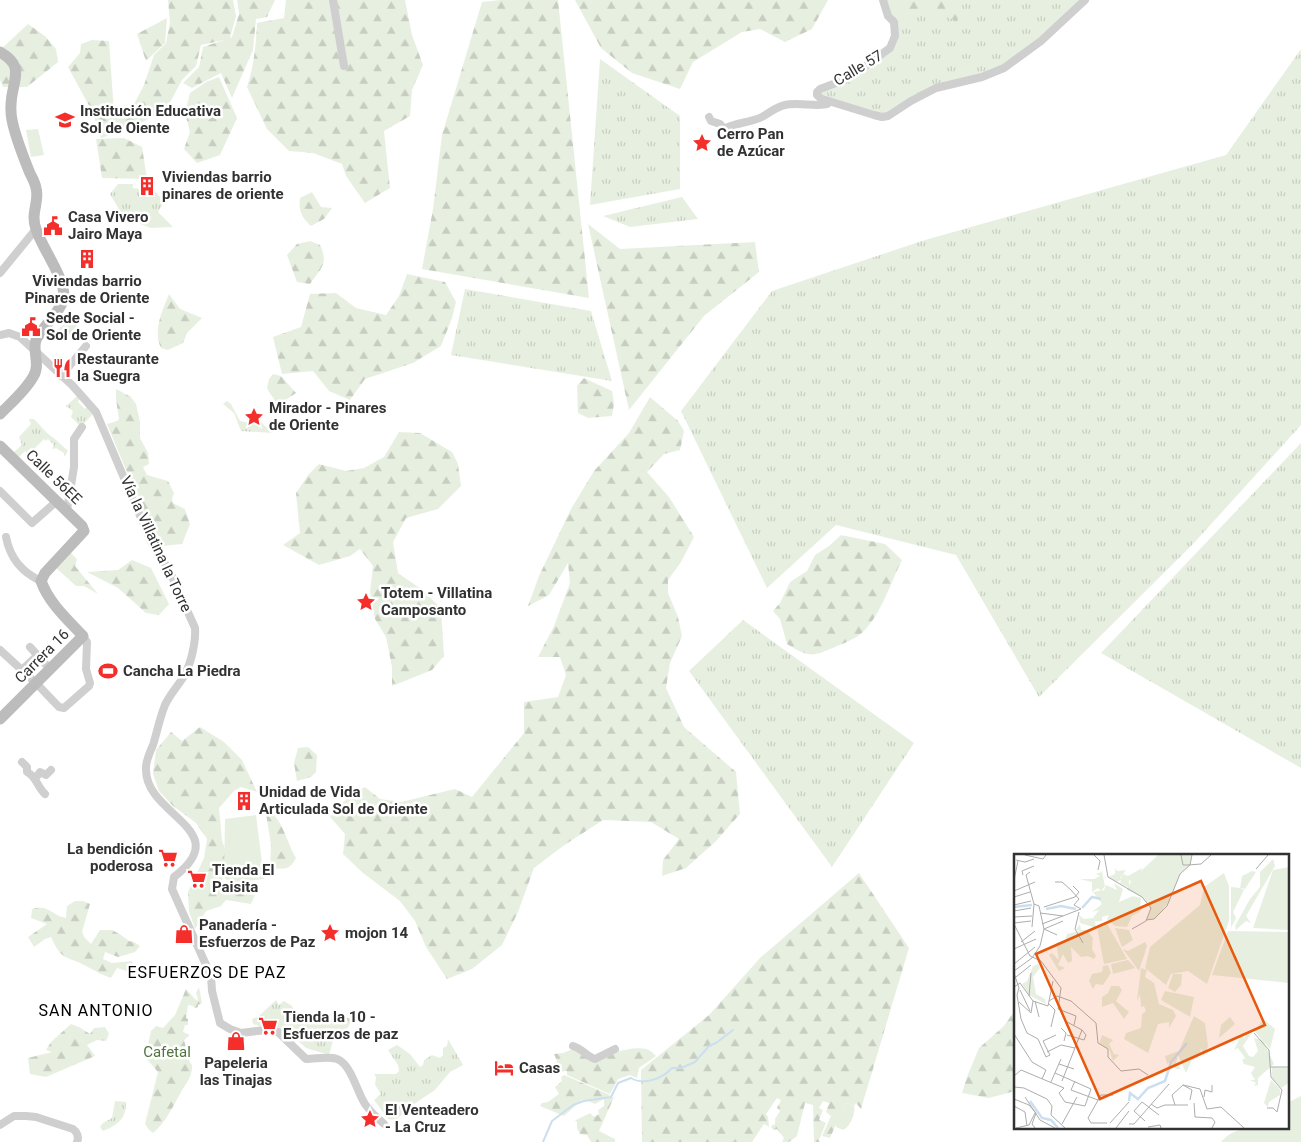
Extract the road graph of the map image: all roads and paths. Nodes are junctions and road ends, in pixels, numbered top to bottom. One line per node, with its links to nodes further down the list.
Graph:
1 (333, 0): 5 (street)
2 (883, 0): 6 (street, Calle 57)
3 (1085, 0): 6 (street, Calle 57)
4 (0, 52): 8 (street)
5 (344, 66)
6 (822, 99): 7 (street)
7 (709, 117)
8 (36, 229): 9 (street); 12 (street)
9 (0, 273)
10 (0, 335): 12 (street, Vía la Villatina la Torre)
11 (86, 346): 13 (street)
12 (36, 353): 13 (street, Vía la Villatina la Torre); 14 (street)
13 (61, 376): 36 (street, Vía la Villatina la Torre)
14 (0, 414)
15 (82, 427): 19 (street)
16 (2, 453): 18 (street, Calle 56EE)
17 (0, 491): 18 (street)
18 (56, 501): 19 (street, Calle 56EE)
19 (67, 510): 21 (street, Calle 56EE)
20 (6, 537): 21 (street)
21 (42, 581): 22 (street)
22 (83, 636): 26 (street, Carrera 16); 28 (street)
23 (30, 647): 25 (street)
24 (0, 650): 27 (street)
25 (38, 655): 26 (street); 27 (street)
26 (50, 669): 28 (street, Carrera 16)
27 (22, 670): 28 (street)
28 (36, 683): 29 (street, Carrera 16)
29 (0, 718)
30 (22, 762): 32 (street)
31 (51, 770): 32 (street)
32 (40, 782): 33 (street)
33 (45, 794)
34 (573, 1046): 35 (street)
35 (615, 1050)
36 (384, 1124)
37 (0, 1125): 38 (street)
38 (77, 1142)

